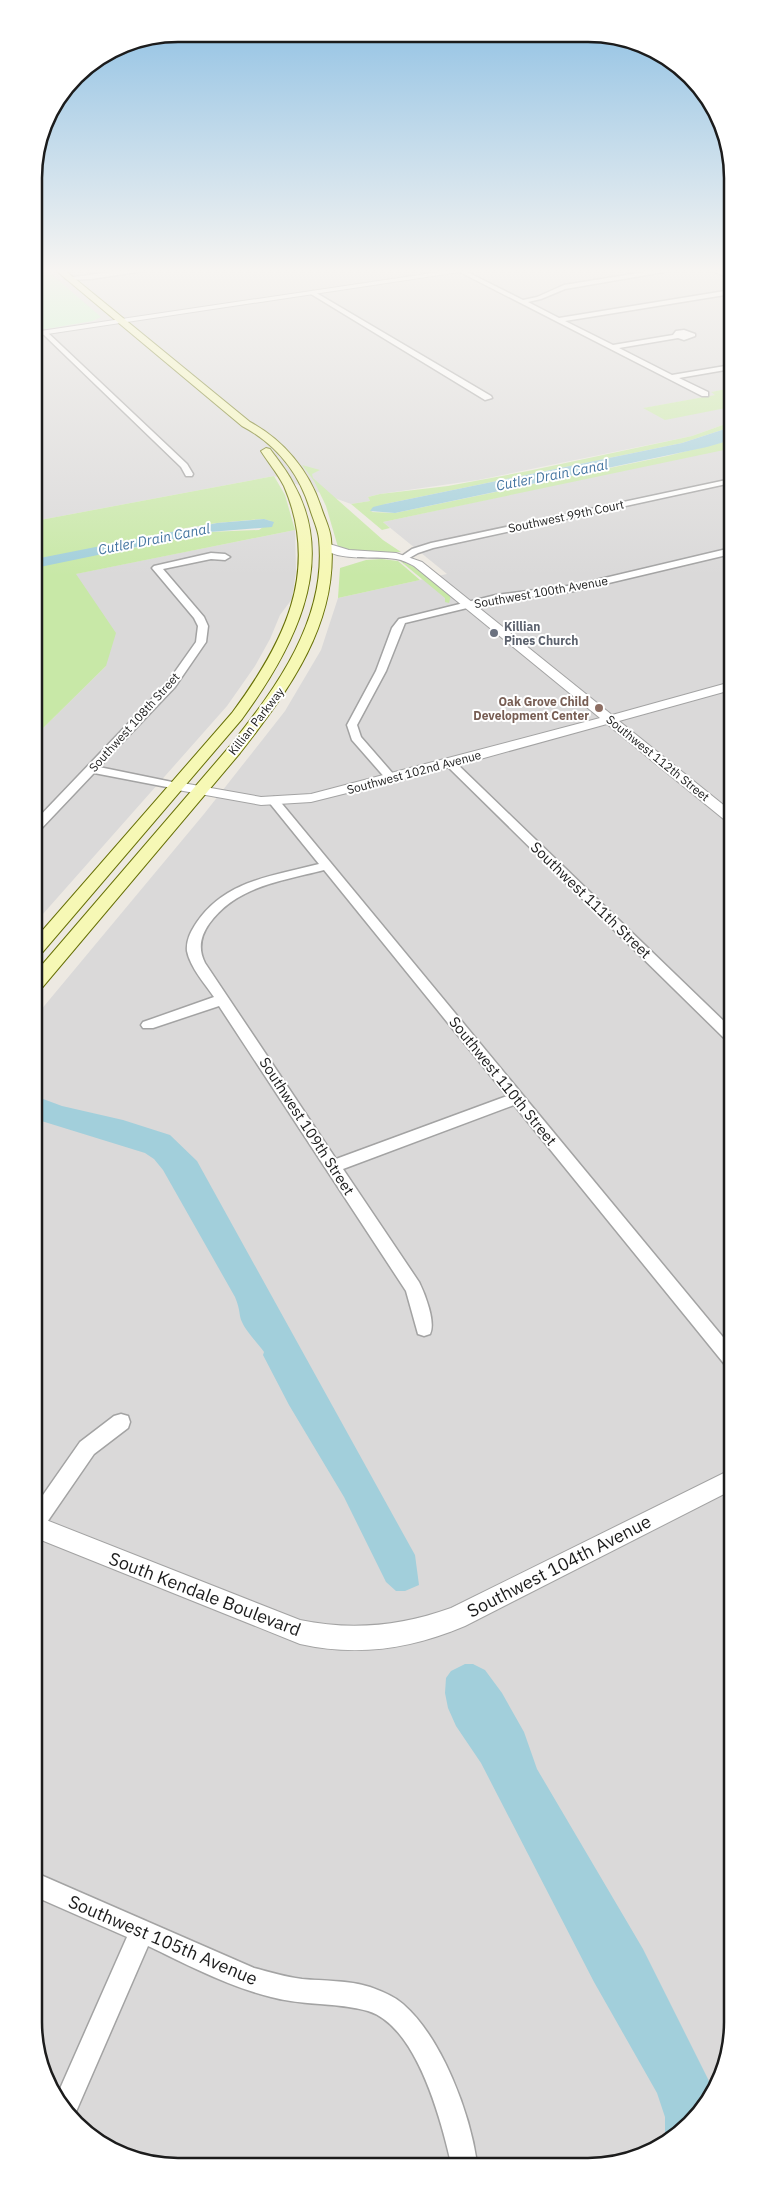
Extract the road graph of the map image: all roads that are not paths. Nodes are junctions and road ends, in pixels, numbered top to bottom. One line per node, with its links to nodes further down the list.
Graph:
1 (84, 371): 10 (street)
2 (180, 371): 9 (main road, Killian Parkway)
3 (442, 371): 8 (street)
4 (659, 371): 6 (street)
5 (706, 371): 6 (street)
6 (672, 377): 7 (street)
7 (705, 394)
8 (488, 398)
9 (246, 424): 12 (main road, Killian Parkway); 24 (main road, Killian Parkway)
10 (189, 474)
11 (724, 483): 16 (street, Southwest 99th Court)
12 (326, 546): 14 (street, Southwest 112th Street); 17 (main road, Killian Parkway)
13 (724, 553): 18 (street, Southwest 100th Avenue)
14 (364, 556): 16 (street, Southwest 112th Street); 17 (street, Southwest 112th Street)
15 (225, 558): 22 (street, Southwest 108th Street)
16 (404, 558): 18 (street, Southwest 112th Street)
17 (333, 566): 25 (main road, Killian Parkway)
18 (468, 604): 20 (street, Southwest 112th Street); 23 (street, Southwest 100th Avenue)
19 (724, 688): 20 (street, Southwest 102nd Avenue)
20 (610, 720): 21 (street, Southwest 102nd Avenue); 27 (street, Southwest 112th Street)
21 (450, 763): 23 (street, Southwest 102nd Avenue); 34 (street, Southwest 111th Street)
22 (92, 769): 24 (street, Southwest 102nd Avenue); 28 (street, Southwest 108th Street)
23 (391, 778): 26 (street, Southwest 102nd Avenue)
24 (177, 786): 25 (street, Southwest 102nd Avenue); 30 (main road, Killian Parkway)
25 (200, 791): 26 (street, Southwest 102nd Avenue); 31 (main road, Killian Parkway)
26 (274, 801): 29 (street, Southwest 110th Street)
27 (724, 812)
28 (43, 820)
29 (326, 866): 32 (street, Southwest 109th Street); 35 (street, Southwest 110th Street)
30 (43, 941)
31 (43, 976)
32 (224, 999): 33 (street); 36 (street, Southwest 109th Street)
33 (148, 1025)
34 (724, 1030)
35 (517, 1098): 36 (street); 38 (street, Southwest 110th Street)
36 (334, 1166): 37 (street, Southwest 109th Street)
37 (424, 1329)
38 (724, 1351)
39 (121, 1422): 41 (street)
40 (724, 1483): 43 (street, Southwest 104th Avenue)
41 (42, 1512)
42 (42, 1529): 43 (street, South Kendale Boulevard)
43 (379, 1638)
44 (42, 1888): 45 (street, Southwest 105th Avenue)
45 (142, 1931): 46 (street); 47 (street, Southwest 105th Avenue)
46 (68, 2099)
47 (463, 2158)

